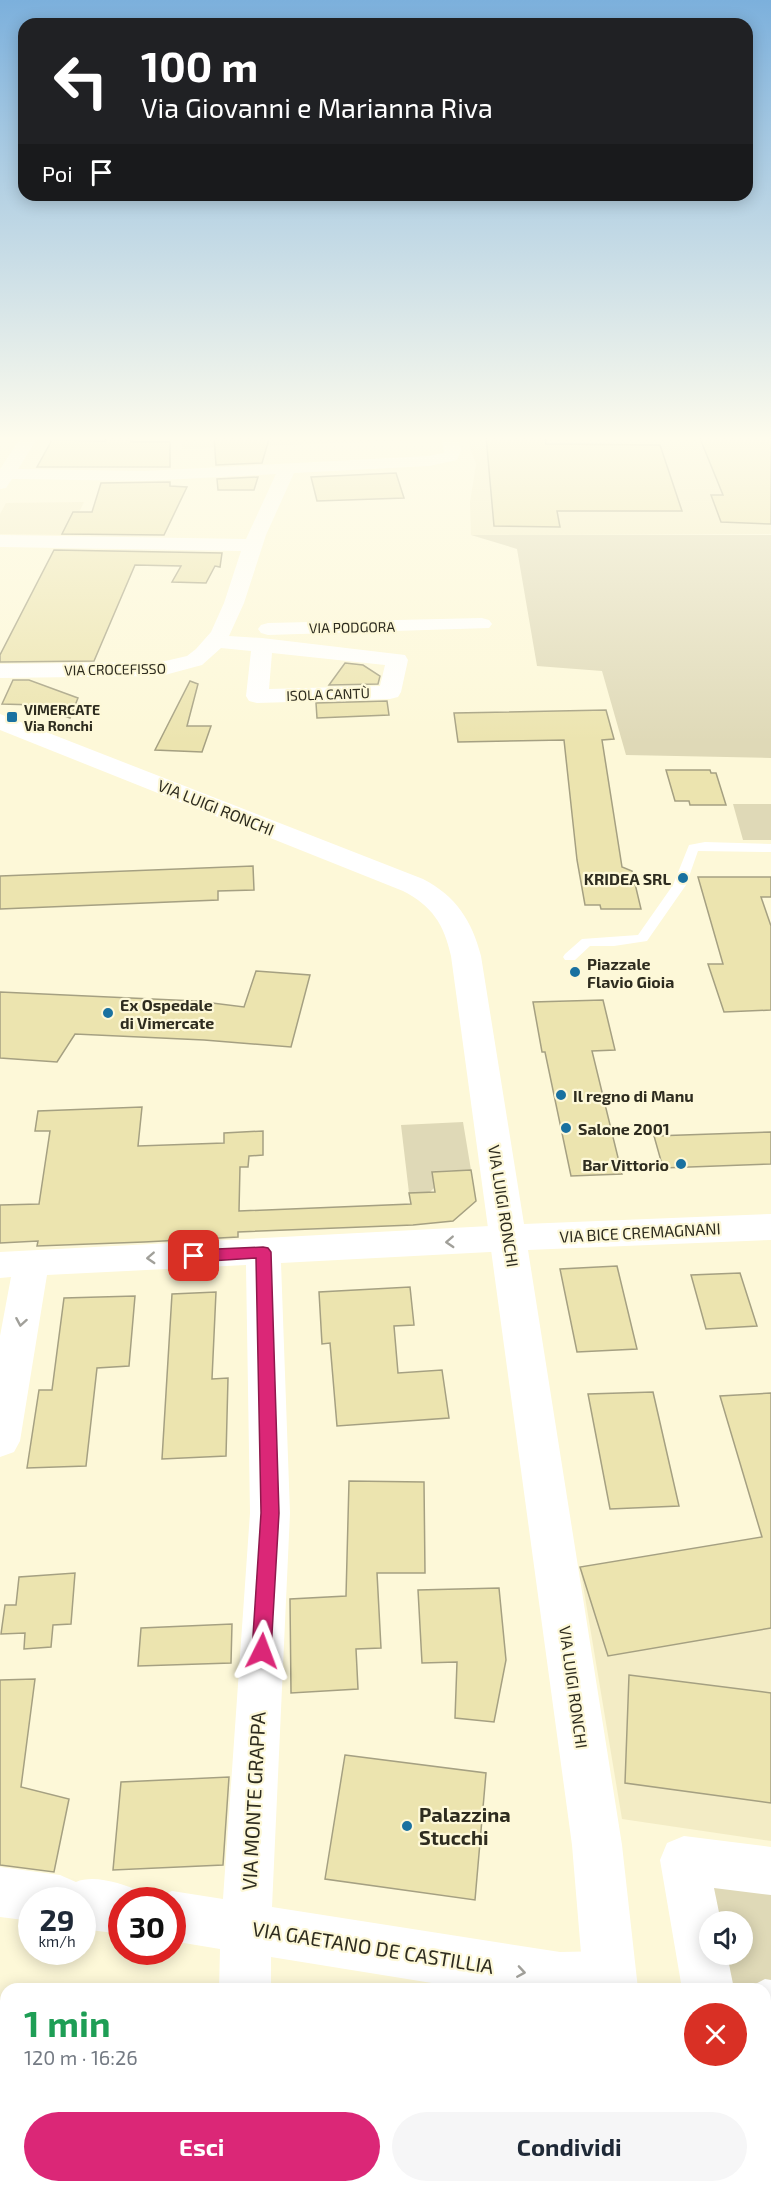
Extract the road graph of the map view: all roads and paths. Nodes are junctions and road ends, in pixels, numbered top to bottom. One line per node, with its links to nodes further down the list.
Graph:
1 (256, 538): 3 (street)
2 (0, 541): 3 (street)
3 (253, 545): 5 (street)
4 (482, 624): 5 (street, VIA PODGORA)
5 (218, 635): 6 (street, ISOLA CANTÙ); 7 (street, VIA CROCEFISSO)
6 (262, 644): 6 (street, ISOLA CANTÙ)
7 (0, 671)
8 (0, 721): 12 (street, VIA LUIGI RONCHI)
9 (771, 848): 10 (lane)
10 (570, 957)
11 (771, 1227): 12 (street, VIA BICE CREMAGNANI)
12 (509, 1238): 13 (street, one-way to 13); 21 (street, VIA LUIGI RONCHI)
13 (263, 1252): 14 (street, one-way to 14); 20 (street, VIA MONTE GRAPPA)
14 (16, 1265): 15 (street, one-way to 15)
15 (0, 1441)
16 (771, 1871): 23 (street)
17 (0, 1892): 18 (street)
18 (18, 1894)
19 (186, 1918): 20 (street, VIA GAETANO DE CASTILLIA)
20 (246, 1926): 21 (street, VIA GAETANO DE CASTILLIA, one-way to 21); 22 (street, VIA MONTE GRAPPA)
21 (621, 1982)
22 (245, 1983)
23 (707, 1983)

